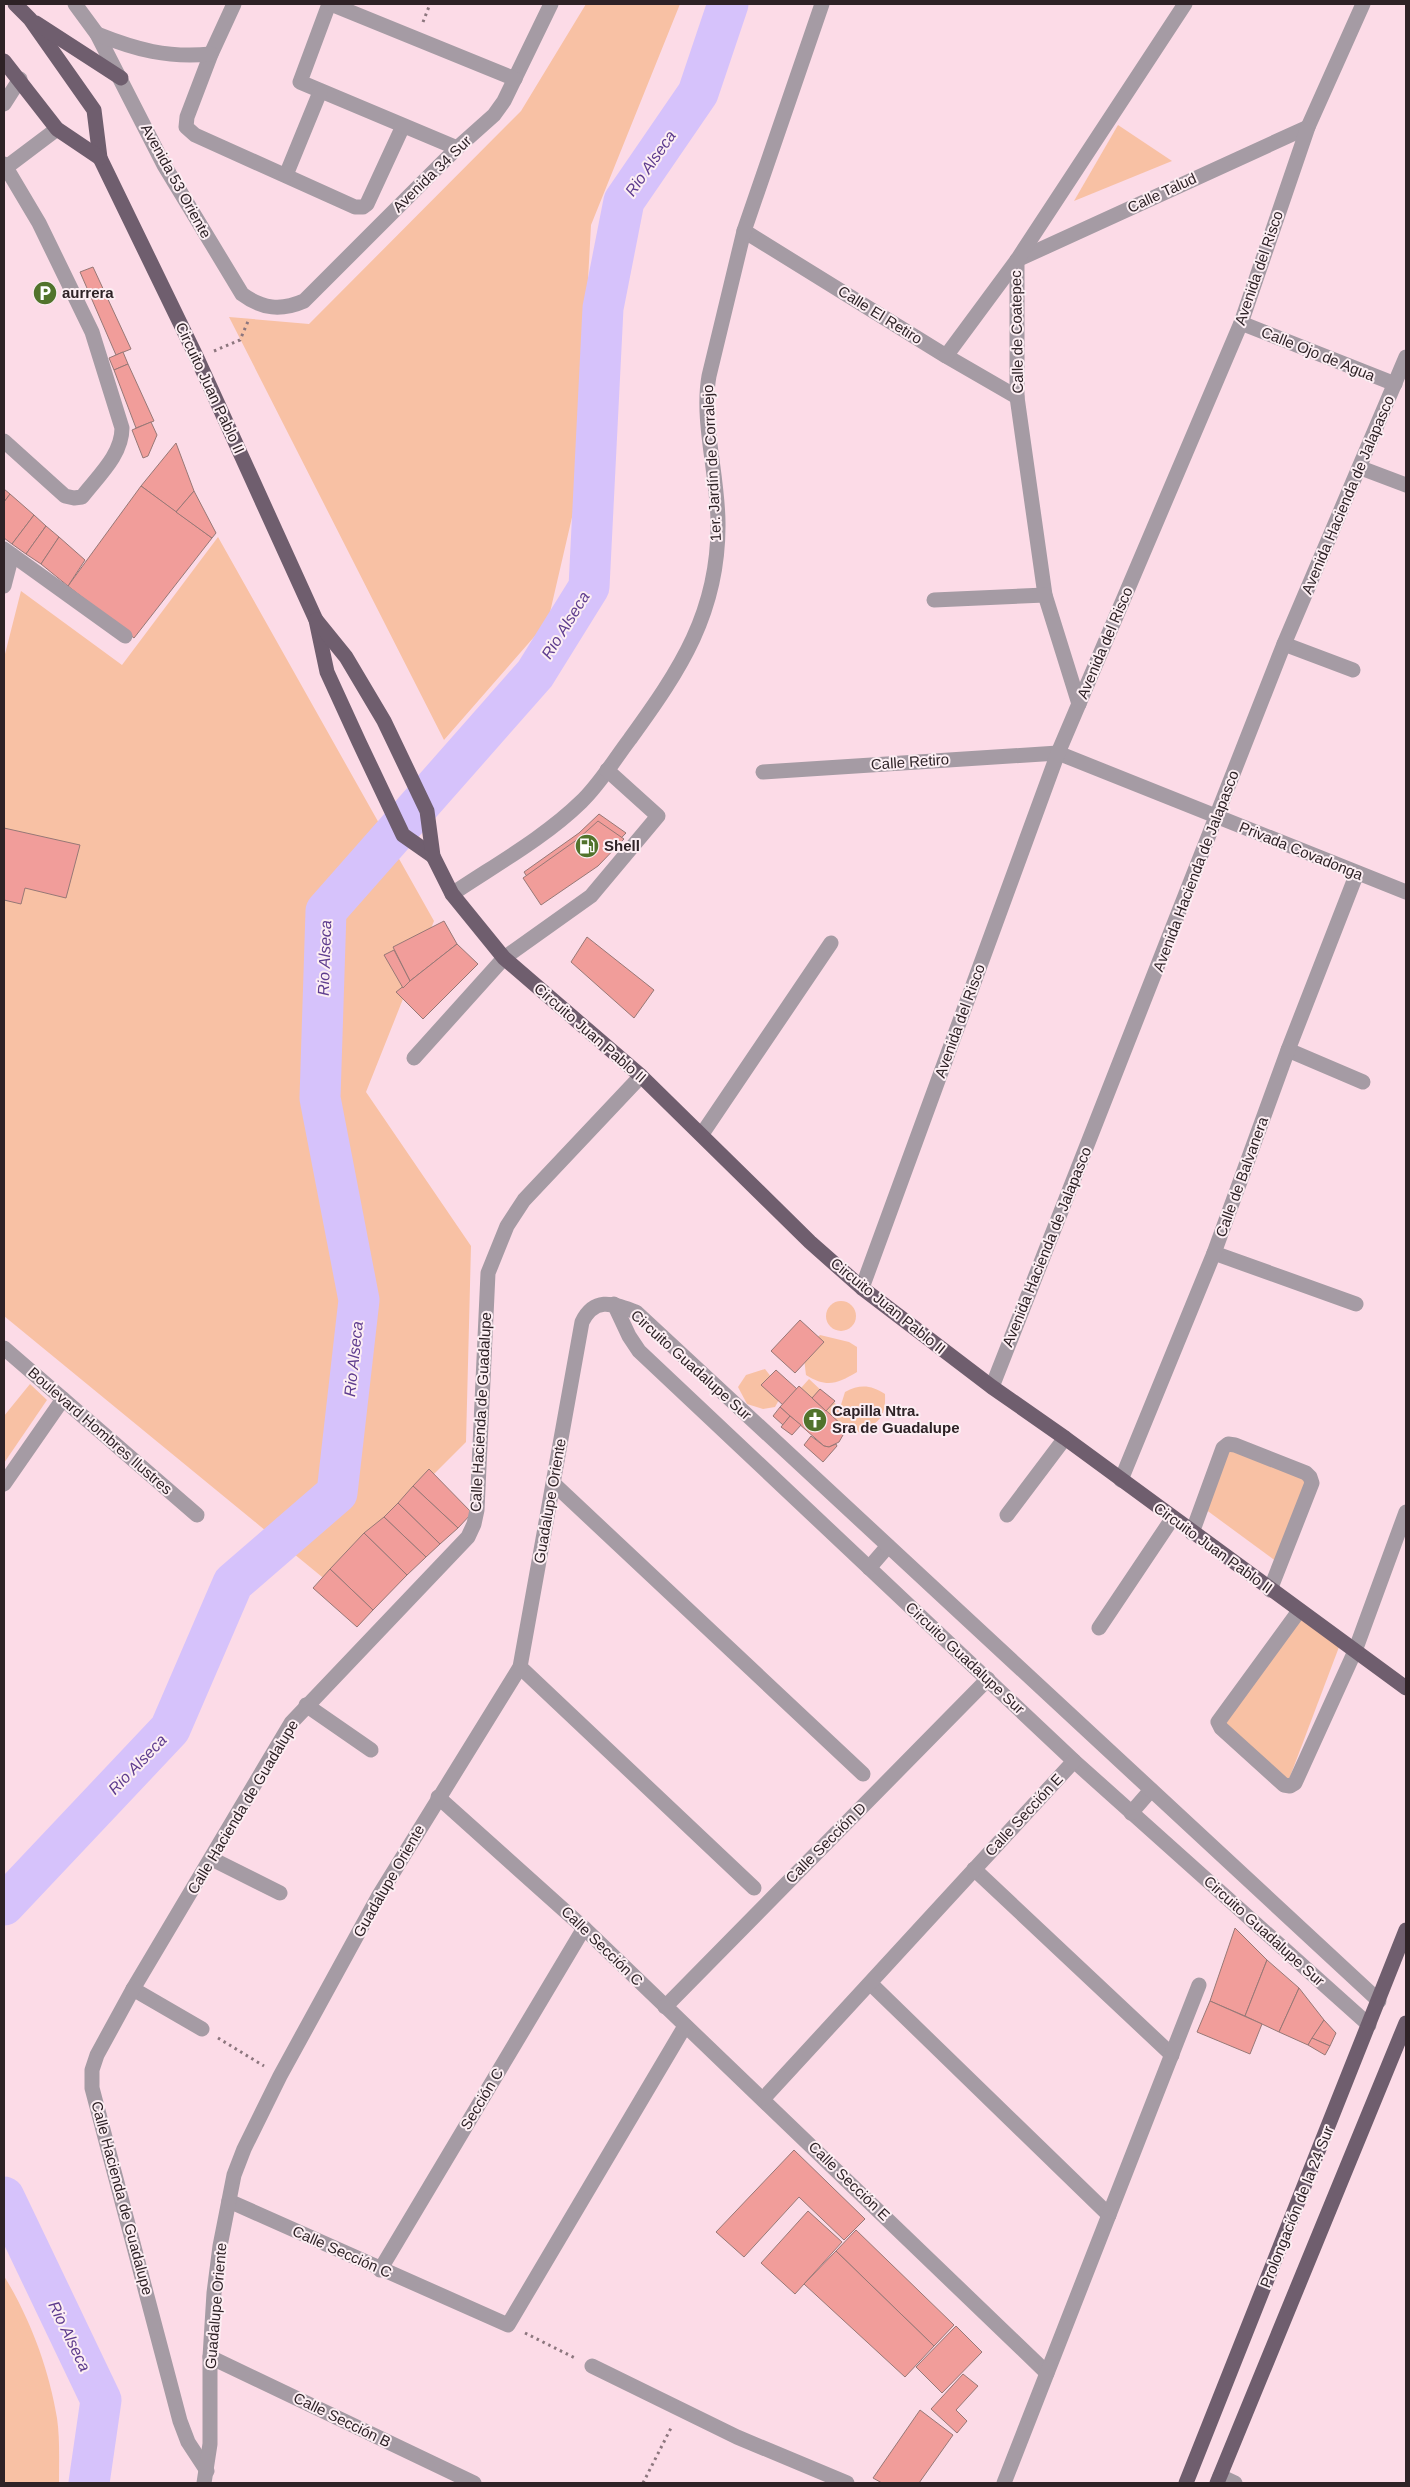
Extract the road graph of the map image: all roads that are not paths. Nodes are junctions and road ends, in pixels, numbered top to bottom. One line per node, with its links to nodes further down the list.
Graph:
1 (14, 4): 9 (main road, Circuito Juan Pablo II)
2 (76, 4): 10 (street, Avenida 53 Oriente)
3 (234, 4): 11 (street)
4 (330, 4): 15 (street); 16 (street)
5 (551, 4): 15 (street, Avenida 34 Sur)
6 (822, 4): 25 (street, 1er. Jardín de Corralejo)
7 (1185, 4): 26 (street, Calle de Coatepec)
8 (1363, 4): 19 (street, Avenida del Risco)
9 (30, 19): 13 (main road); 22 (main road, Circuito Juan Pablo II)
10 (97, 34): 11 (street); 13 (street, Avenida 53 Oriente)
11 (211, 54): 24 (street)
12 (4, 61): 14 (main road)
13 (121, 78): 27 (street, Avenida 53 Oriente)
14 (20, 79): 17 (street); 20 (main road)
15 (515, 79): 21 (street, Avenida 34 Sur)
16 (320, 92): 18 (street); 24 (street)
17 (4, 104)
18 (403, 126): 21 (street); 24 (street)
19 (1308, 127): 26 (street, Calle Talud); 28 (street, Avenida del Risco)
20 (57, 129): 22 (main road); 23 (street)
21 (457, 148): 27 (street, Avenida 34 Sur)
22 (100, 158): 40 (main road, Circuito Juan Pablo II)
23 (5, 167): 33 (street)
24 (286, 175)
25 (744, 231): 29 (street, Calle El Retiro); 46 (street, 1er. Jardín de Corralejo)
26 (1017, 260): 29 (street); 32 (street, Calle de Coatepec)
27 (274, 308)
28 (1241, 323): 31 (street, Calle Ojo de Agua); 44 (street, Avenida del Risco)
29 (946, 356): 32 (street, Calle El Retiro)
30 (1406, 357): 31 (street, Avenida Hacienda de Jalapasco)
31 (1396, 384): 34 (street, Avenida Hacienda de Jalapasco)
32 (1017, 396): 38 (street, Calle de Coatepec)
33 (4, 441)
34 (1360, 468): 35 (street); 42 (street, Avenida Hacienda de Jalapasco)
35 (1406, 485)
36 (8, 552): 37 (street); 41 (street)
37 (4, 586)
38 (1045, 595): 39 (street); 44 (street, Calle de Coatepec)
39 (934, 600)
40 (316, 620): 49 (main road, Circuito Juan Pablo II); 49 (main road, Circuito Juan Pablo II)
41 (125, 636)
42 (1284, 644): 43 (street); 48 (street, Avenida Hacienda de Jalapasco)
43 (1353, 670)
44 (1078, 704): 45 (street, Avenida del Risco)
45 (1058, 753): 47 (street, Calle Retiro); 48 (street, Privada Covadonga); 61 (street, Avenida del Risco)
46 (607, 770): 52 (street, 1er. Jardín de Corralejo); 54 (street)
47 (763, 772)
48 (1217, 817): 50 (street, Privada Covadonga); 65 (street, Avenida Hacienda de Jalapasco)
49 (433, 856): 52 (main road, Circuito Juan Pablo II)
50 (1357, 873): 51 (street, Privada Covadonga); 55 (street, Calle de Balvanera)
51 (1406, 892)
52 (452, 894): 54 (main road, Circuito Juan Pablo II)
53 (831, 943): 59 (street)
54 (504, 958): 56 (street); 57 (main road, Circuito Juan Pablo II)
55 (1288, 1050): 58 (street); 60 (street, Calle de Balvanera)
56 (414, 1058)
57 (641, 1076): 59 (main road, Circuito Juan Pablo II); 85 (street, Calle Hacienda de Guadalupe)
58 (1363, 1082)
59 (702, 1134): 61 (main road, Circuito Juan Pablo II)
60 (1214, 1253): 63 (street); 68 (street, Calle de Balvanera)
61 (862, 1288): 65 (main road, Circuito Juan Pablo II)
62 (614, 1304): 70 (street, Guadalupe Oriente); 76 (street, Circuito Guadalupe Sur); 77 (street, Circuito Guadalupe Sur)
63 (1356, 1304)
64 (4, 1348): 66 (street, Boulevard Hombres Ilustres)
65 (992, 1387): 67 (main road, Circuito Juan Pablo II)
66 (62, 1399): 69 (street); 72 (street, Boulevard Hombres Ilustres)
67 (1065, 1438): 68 (main road, Circuito Juan Pablo II); 73 (street)
68 (1121, 1480): 74 (main road, Circuito Juan Pablo II)
69 (4, 1484)
70 (554, 1484): 82 (street, Guadalupe Oriente); 88 (street)
71 (1406, 1512): 81 (street)
72 (197, 1515)
73 (1006, 1515)
74 (1172, 1519): 75 (main road, Circuito Juan Pablo II); 80 (street)
75 (1192, 1533): 78 (main road, Circuito Juan Pablo II); 78 (street)
76 (888, 1546): 77 (street); 89 (street, Circuito Guadalupe Sur)
77 (869, 1568): 83 (street, Circuito Guadalupe Sur)
78 (1270, 1590): 79 (main road, Circuito Juan Pablo II)
79 (1299, 1611): 81 (main road, Circuito Juan Pablo II); 81 (street)
80 (1099, 1628)
81 (1355, 1651): 84 (main road, Circuito Juan Pablo II)
82 (520, 1667): 90 (street, Guadalupe Oriente); 94 (street)
83 (988, 1679): 87 (street, Circuito Guadalupe Sur); 102 (street, Calle Sección D)
84 (1406, 1688)
85 (306, 1705): 86 (street); 92 (street, Calle Hacienda de Guadalupe)
86 (371, 1750)
87 (1074, 1761): 91 (street, Circuito Guadalupe Sur); 93 (street, Calle Sección E)
88 (863, 1774)
89 (1151, 1790): 91 (street); 101 (street, Circuito Guadalupe Sur)
90 (438, 1797): 96 (street, Calle Sección C); 109 (street, Guadalupe Oriente)
91 (1131, 1812): 104 (street, Circuito Guadalupe Sur)
92 (212, 1859): 95 (street); 100 (street, Calle Hacienda de Guadalupe)
93 (974, 1869): 98 (street, Calle Sección E); 107 (street, Calle Sección E)
94 (754, 1888)
95 (280, 1893)
96 (584, 1928): 102 (street, Calle Sección C); 111 (street, Sección C)
97 (1406, 1930): 101 (main road, Prolongación de la 24 Sur)
98 (871, 1984): 108 (street, Calle Sección E); 110 (street)
99 (1199, 1985): 107 (street)
100 (133, 1989): 106 (street); 115 (street, Calle Hacienda de Guadalupe)
101 (1378, 2001): 104 (main road, Prolongación de la 24 Sur)
102 (665, 2007): 105 (street, Calle Sección C)
103 (1406, 2023): 116 (main road, Prolongación de la 24 Sur)
104 (1369, 2025): 120 (main road, Prolongación de la 24 Sur)
105 (684, 2026): 108 (street, Calle Sección C); 111 (street, Calle Sección C)
106 (202, 2029)
107 (1172, 2055): 110 (street)
108 (764, 2098): 114 (street, Calle Sección E)
109 (229, 2200): 111 (street, Calle Sección C); 112 (street, Guadalupe Oriente)
110 (1109, 2215): 114 (street)
111 (380, 2270)
112 (210, 2357): 115 (street, Guadalupe Oriente); 117 (street, Calle Sección B)
113 (592, 2366): 118 (street)
114 (1047, 2373): 119 (street)
115 (205, 2477)
116 (1219, 2480): 121 (street)
117 (474, 2483)
118 (847, 2483)
119 (1004, 2483)
120 (1186, 2483)
121 (1235, 2483)

